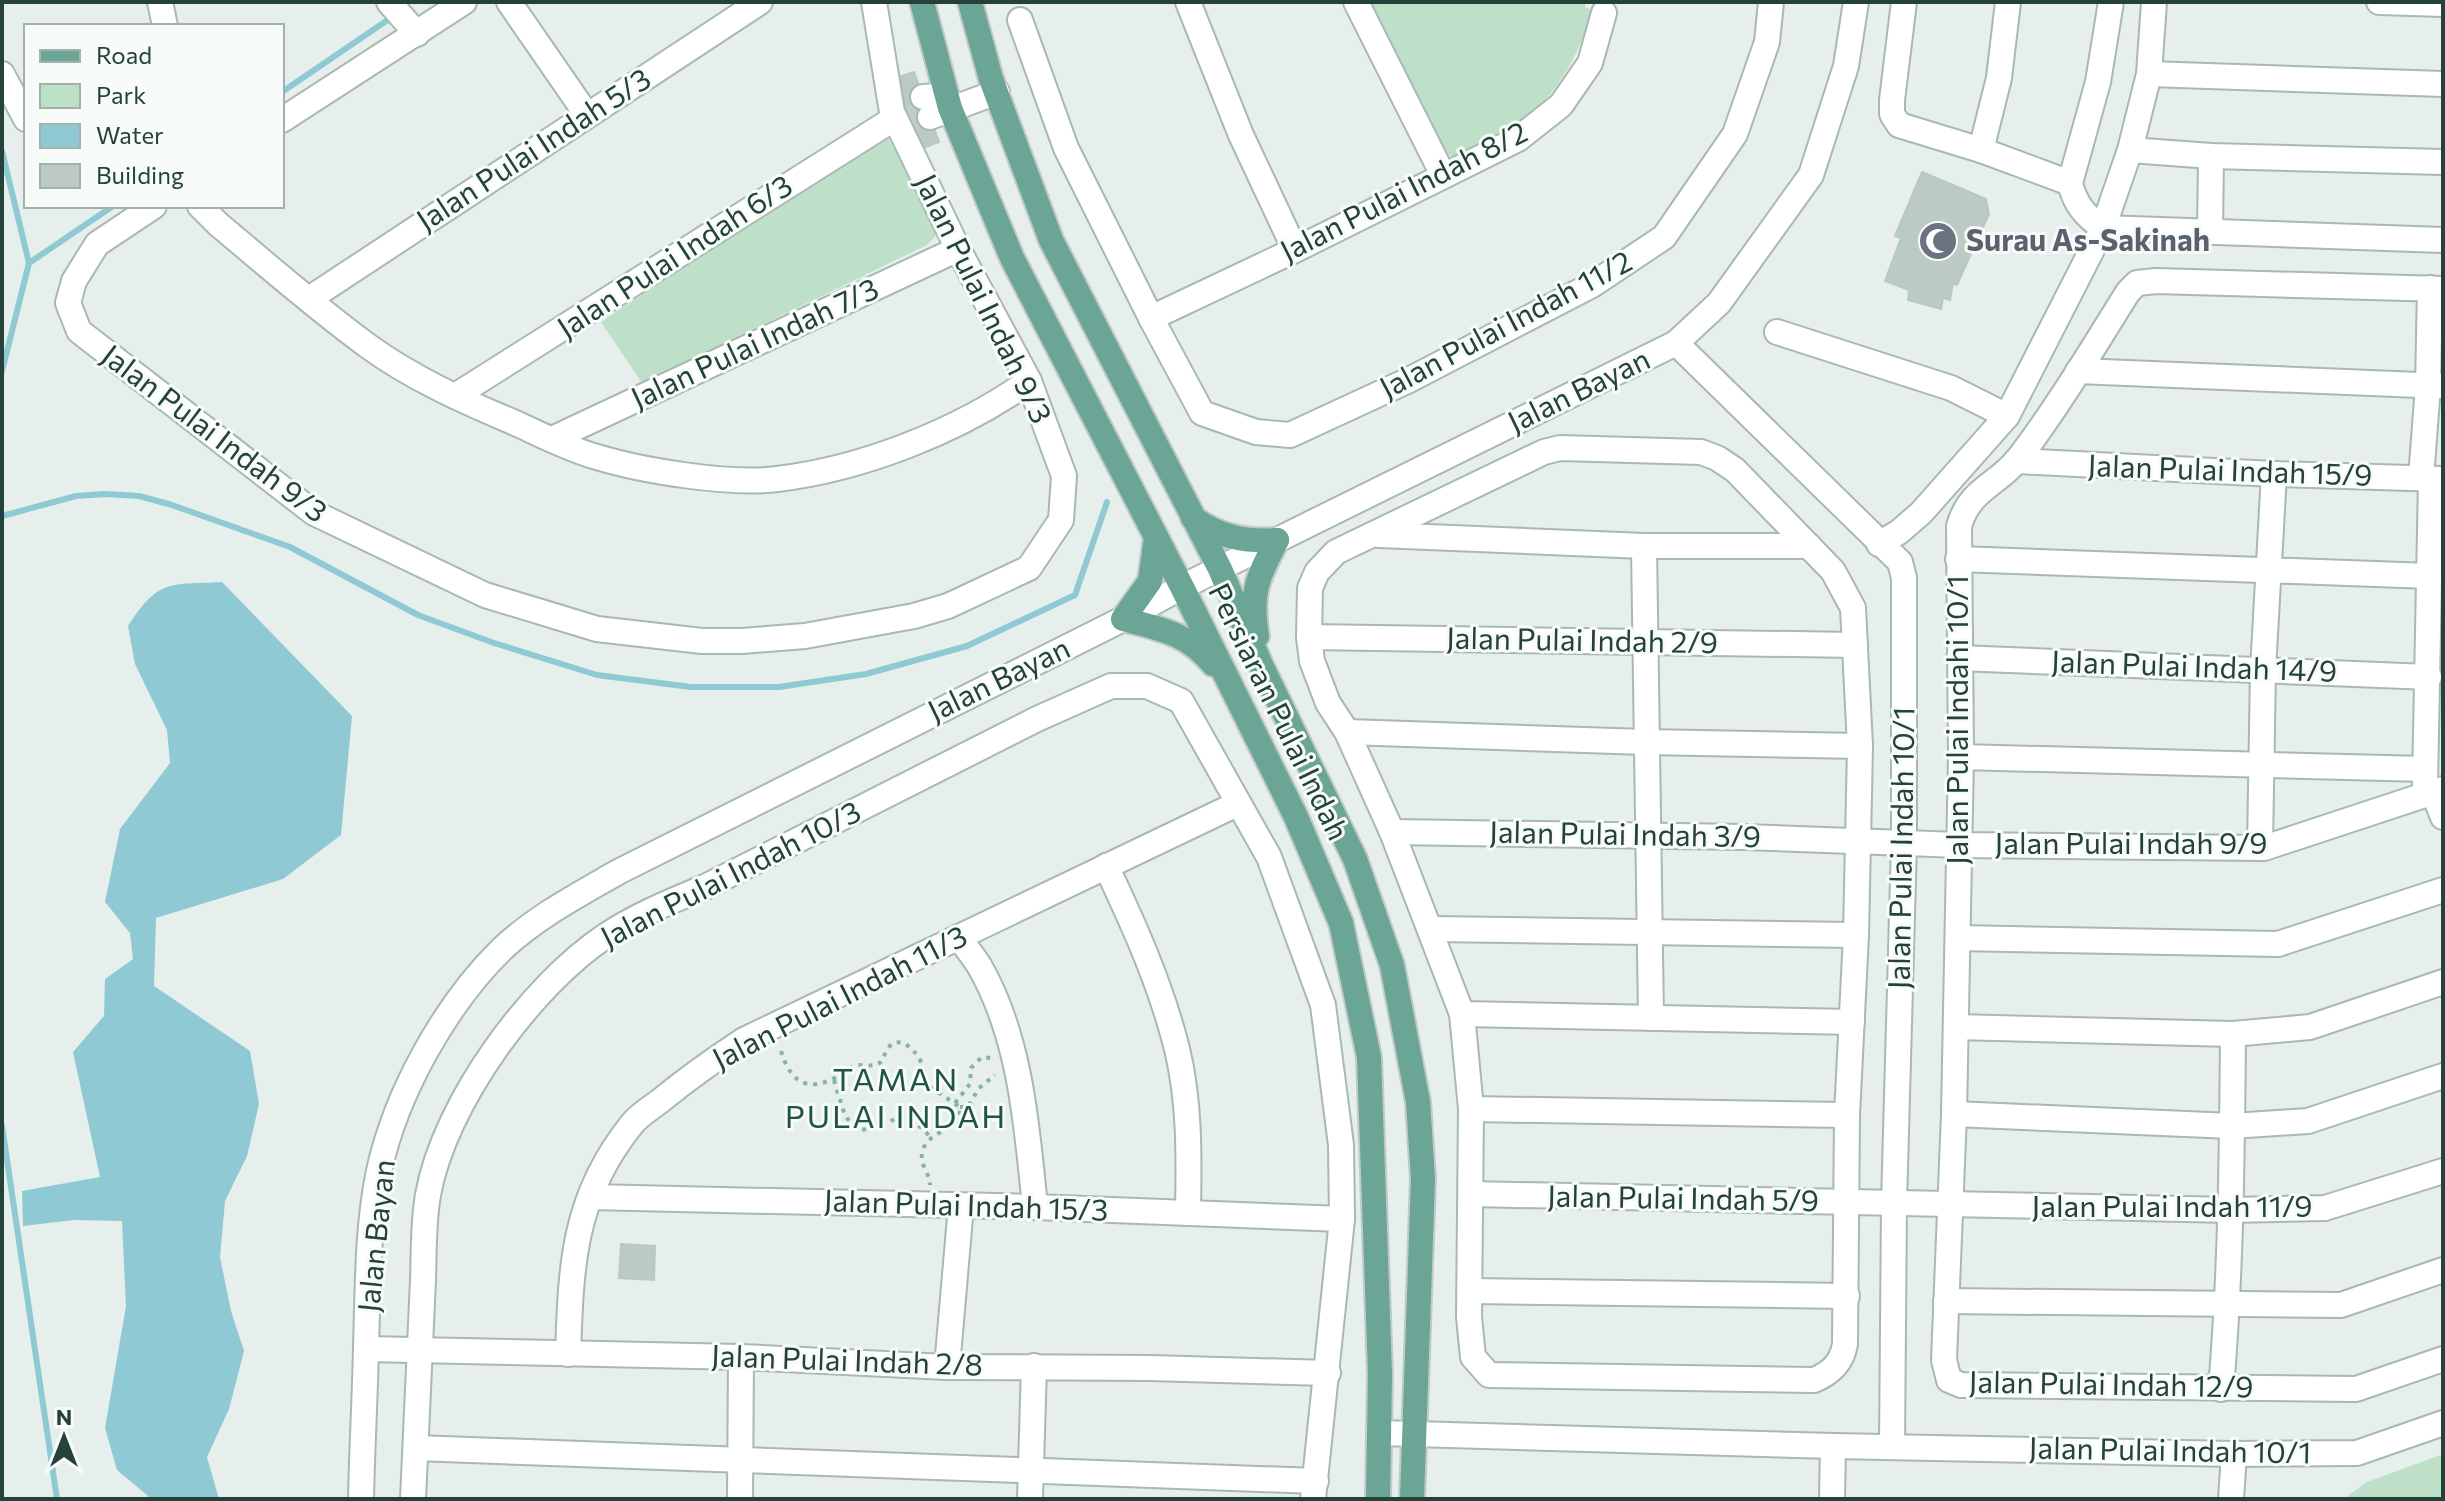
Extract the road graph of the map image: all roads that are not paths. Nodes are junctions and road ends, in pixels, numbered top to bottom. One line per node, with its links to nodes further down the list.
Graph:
1 (160, 2): 21 (street)
2 (389, 2): 22 (street)
3 (464, 2): 22 (street)
4 (509, 2): 29 (street)
5 (760, 2): 29 (street, Jalan Pulai Indah 5/3)
6 (874, 2): 27 (street, Jalan Pulai Indah 9/3)
7 (922, 2): 27 (main road, Persiaran Pulai Indah)
8 (970, 2): 26 (main road, Persiaran Pulai Indah)
9 (1188, 2): 43 (street)
10 (1356, 2): 35 (street)
11 (1771, 2): 46 (street, Jalan Pulai Indah 11/2)
12 (1856, 2): 48 (street, Jalan Bayan)
13 (1904, 2): 31 (street)
14 (2008, 2): 31 (street)
15 (2111, 2): 36 (street)
16 (2154, 2): 24 (street)
17 (2379, 2): 18 (street)
18 (2443, 4)
19 (1604, 13): 35 (street, Jalan Pulai Indah 8/2)
20 (1020, 20): 46 (street, Jalan Pulai Indah 11/2)
21 (165, 24)
22 (416, 31): 30 (street)
23 (2, 74): 28 (street)
24 (2149, 74): 25 (street); 32 (street)
25 (2443, 84)
26 (994, 86): 27 (street, Jalan Pulai Indah 6/3); 58 (main road, Persiaran Pulai Indah)
27 (919, 110): 42 (street, Jalan Pulai Indah 9/3); 52 (street, Jalan Pulai Indah 6/3); 60 (main road, Persiaran Pulai Indah)
28 (24, 115)
29 (587, 115): 45 (street, Jalan Pulai Indah 5/3)
30 (284, 119)
31 (1981, 150): 36 (street)
32 (2130, 150): 33 (street); 39 (street)
33 (2211, 156): 34 (street); 40 (street)
34 (2443, 162)
35 (1443, 175): 43 (street, Jalan Pulai Indah 8/2)
36 (2070, 183): 39 (street)
37 (151, 208): 50 (street, Jalan Pulai Indah 9/3)
38 (202, 208): 45 (street)
39 (2103, 228): 40 (street); 53 (street)
40 (2210, 231): 41 (street)
41 (2443, 240)
42 (958, 249): 50 (street, Jalan Pulai Indah 9/3); 54 (street, Jalan Pulai Indah 7/3)
43 (1295, 250): 46 (street, Jalan Pulai Indah 8/2)
44 (2437, 288): 49 (street, Jalan Pulai Indahi 10/1); 51 (street)
45 (309, 299): 52 (street)
46 (1151, 318)
47 (1777, 332): 53 (street)
48 (1676, 343): 61 (street, Jalan Bayan); 62 (street, Jalan Pulai Indah 10/1)
49 (2078, 371): 51 (street); 55 (street, Jalan Pulai Indahi 10/1)
50 (1029, 381): 54 (street)
51 (2436, 386): 57 (street)
52 (455, 396): 54 (street)
53 (2007, 416): 62 (street)
54 (552, 439)
55 (2016, 461): 56 (street, Jalan Pulai Indah 15/9); 65 (street, Jalan Pulai Indahi 10/1)
56 (2274, 474): 57 (street, Jalan Pulai Indah 15/9); 67 (street)
57 (2432, 479): 68 (street)
58 (1193, 518): 61 (main road); 66 (main road, Persiaran Pulai Indah)
59 (1372, 535): 63 (street); 64 (street); 71 (street, Jalan Pulai Indah 10/1)
60 (1156, 537): 69 (main road, Persiaran Pulai Indah); 70 (main road)
61 (1277, 540): 66 (street, Jalan Bayan); 75 (main road)
62 (1879, 544): 90 (street, Jalan Pulai Indah 10/1)
63 (1644, 546): 64 (street); 72 (street)
64 (1809, 546): 73 (street, Jalan Pulai Indah 10/1)
65 (1958, 559): 67 (street); 74 (street, Jalan Pulai Indahi 10/1)
66 (1220, 569): 69 (street, Jalan Bayan); 75 (main road, Persiaran Pulai Indah)
67 (2268, 569): 68 (street); 76 (street)
68 (2430, 576): 77 (street)
69 (1182, 587): 70 (street, Jalan Bayan); 78 (main road, Persiaran Pulai Indah)
70 (1123, 619): 78 (main road); 127 (street, Jalan Bayan)
71 (1309, 637): 72 (street, Jalan Pulai Indah 2/9); 79 (street, Jalan Pulai Indah 10/1)
72 (1645, 642): 73 (street, Jalan Pulai Indah 2/9); 80 (street)
73 (1855, 645): 81 (street, Jalan Pulai Indah 10/1)
74 (1959, 658): 76 (street, Jalan Pulai Indah 14/9); 82 (street, Jalan Pulai Indahi 10/1)
75 (1261, 665): 138 (main road, Persiaran Pulai Indah)
76 (2263, 670): 77 (street, Jalan Pulai Indah 14/9); 83 (street)
77 (2429, 677): 84 (street)
78 (1230, 684): 137 (main road, Persiaran Pulai Indah)
79 (1347, 732): 80 (street); 87 (street, Jalan Pulai Indah 10/1)
80 (1645, 742): 81 (street); 88 (street)
81 (1860, 746): 89 (street, Jalan Pulai Indah 10/1)
82 (1961, 757): 83 (street); 91 (street, Jalan Pulai Indahi 10/1)
83 (2261, 764): 84 (street); 92 (street)
84 (2432, 786): 86 (street); 92 (street, Jalan Pulai Indah 9/9)
85 (1237, 804): 93 (street, Jalan Pulai Indah 11/3); 121 (street); 128 (street, Jalan Pulai Indah 10/3)
86 (2443, 817)
87 (1392, 832): 88 (street, Jalan Pulai Indah 3/9); 95 (street, Jalan Pulai Indah 10/1)
88 (1647, 835): 89 (street, Jalan Pulai Indah 3/9); 96 (street)
89 (1858, 840): 90 (street, Jalan Pulai Indah 9/9); 97 (street, Jalan Pulai Indah 10/1)
90 (1904, 843): 91 (street, Jalan Pulai Indah 9/9); 115 (street, Jalan Pulai Indah 10/1)
91 (1959, 845): 92 (street, Jalan Pulai Indah 9/9); 99 (street, Jalan Pulai Indahi 10/1)
92 (2260, 847)
93 (1106, 866): 98 (street, Jalan Pulai Indah 11/3); 120 (street)
94 (2443, 890): 99 (street)
95 (1431, 929): 96 (street); 101 (street, Jalan Pulai Indah 10/1)
96 (1648, 932): 97 (street); 102 (street)
97 (1856, 935): 103 (street, Jalan Pulai Indah 10/1)
98 (958, 937): 113 (street, Jalan Pulai Indah 11/3); 118 (street)
99 (1958, 938): 104 (street, Jalan Pulai Indahi 10/1)
100 (2443, 982): 105 (street)
101 (1462, 1014): 102 (street, Jalan Pulai Indah 10/1); 107 (street, Jalan Pulai Indah 10/1)
102 (1651, 1018): 103 (street, Jalan Pulai Indah 10/1)
103 (1852, 1022): 109 (street, Jalan Pulai Indah 10/1)
104 (1956, 1027): 105 (street); 108 (street, Jalan Pulai Indahi 10/1)
105 (2233, 1034): 110 (street)
106 (2443, 1076): 110 (street)
107 (1471, 1109): 109 (street); 112 (street, Jalan Pulai Indah 10/1)
108 (1954, 1114): 110 (street); 116 (street, Jalan Pulai Indahi 10/1)
109 (1847, 1115): 114 (street, Jalan Pulai Indah 10/1)
110 (2232, 1126): 119 (street)
111 (2443, 1171): 119 (street, Jalan Pulai Indah 11/9)
112 (1471, 1194): 114 (street, Jalan Pulai Indah 5/9); 123 (street, Jalan Pulai Indah 10/1)
113 (590, 1197): 117 (street, Jalan Pulai Indah 15/3); 129 (street, Jalan Pulai Indah 11/3)
114 (1846, 1203): 115 (street, Jalan Pulai Indah 5/9); 124 (street, Jalan Pulai Indah 10/1)
115 (1894, 1204): 116 (street, Jalan Pulai Indah 11/9); 140 (street, Jalan Pulai Indah 10/1)
116 (1949, 1205): 119 (street, Jalan Pulai Indah 11/9); 125 (street, Jalan Pulai Indah 12/9)
117 (961, 1206): 118 (street, Jalan Pulai Indah 15/3); 133 (street)
118 (1035, 1207): 120 (street, Jalan Pulai Indah 15/3)
119 (2232, 1210): 126 (street)
120 (1188, 1213): 121 (street, Jalan Pulai Indah 15/3)
121 (1342, 1219): 134 (street)
122 (2443, 1270): 126 (street)
123 (1470, 1291): 124 (street); 124 (street, Jalan Pulai Indah 10/1)
124 (1847, 1296)
125 (1946, 1301): 126 (street); 135 (street, Jalan Pulai Indah 12/9)
126 (2228, 1305): 135 (street)
127 (366, 1349): 128 (street, Jalan Pulai Indah 2/8); 146 (street, Jalan Bayan)
128 (419, 1350): 129 (street, Jalan Pulai Indah 2/8); 141 (street, Jalan Pulai Indah 10/3)
129 (568, 1354): 130 (street, Jalan Pulai Indah 2/8)
130 (741, 1357): 133 (street, Jalan Pulai Indah 2/8); 143 (street)
131 (2443, 1359): 135 (street, Jalan Pulai Indah 12/9)
132 (1034, 1366): 133 (street, Jalan Pulai Indah 2/8); 134 (street, Jalan Pulai Indah 2/8); 144 (street)
133 (947, 1367)
134 (1328, 1373): 145 (street)
135 (2221, 1389)
136 (2443, 1423): 142 (street, Jalan Pulai Indah 10/1)
137 (1380, 1433): 138 (street, Jalan Pulai Indah 10/1); 150 (main road, Persiaran Pulai Indah)
138 (1413, 1434): 139 (street, Jalan Pulai Indah 10/1); 151 (main road, Persiaran Pulai Indah)
139 (1833, 1446): 140 (street, Jalan Pulai Indah 10/1); 152 (street)
140 (1892, 1447): 142 (street, Jalan Pulai Indah 10/1)
141 (416, 1448): 143 (street); 147 (street, Jalan Pulai Indah 10/3)
142 (2234, 1454): 153 (street)
143 (740, 1459): 144 (street); 148 (street)
144 (1030, 1469): 145 (street); 149 (street)
145 (1314, 1490)
146 (361, 1499)
147 (413, 1499)
148 (740, 1499)
149 (1030, 1499)
150 (1378, 1499)
151 (1412, 1499)
152 (1832, 1499)
153 (2231, 1499)

